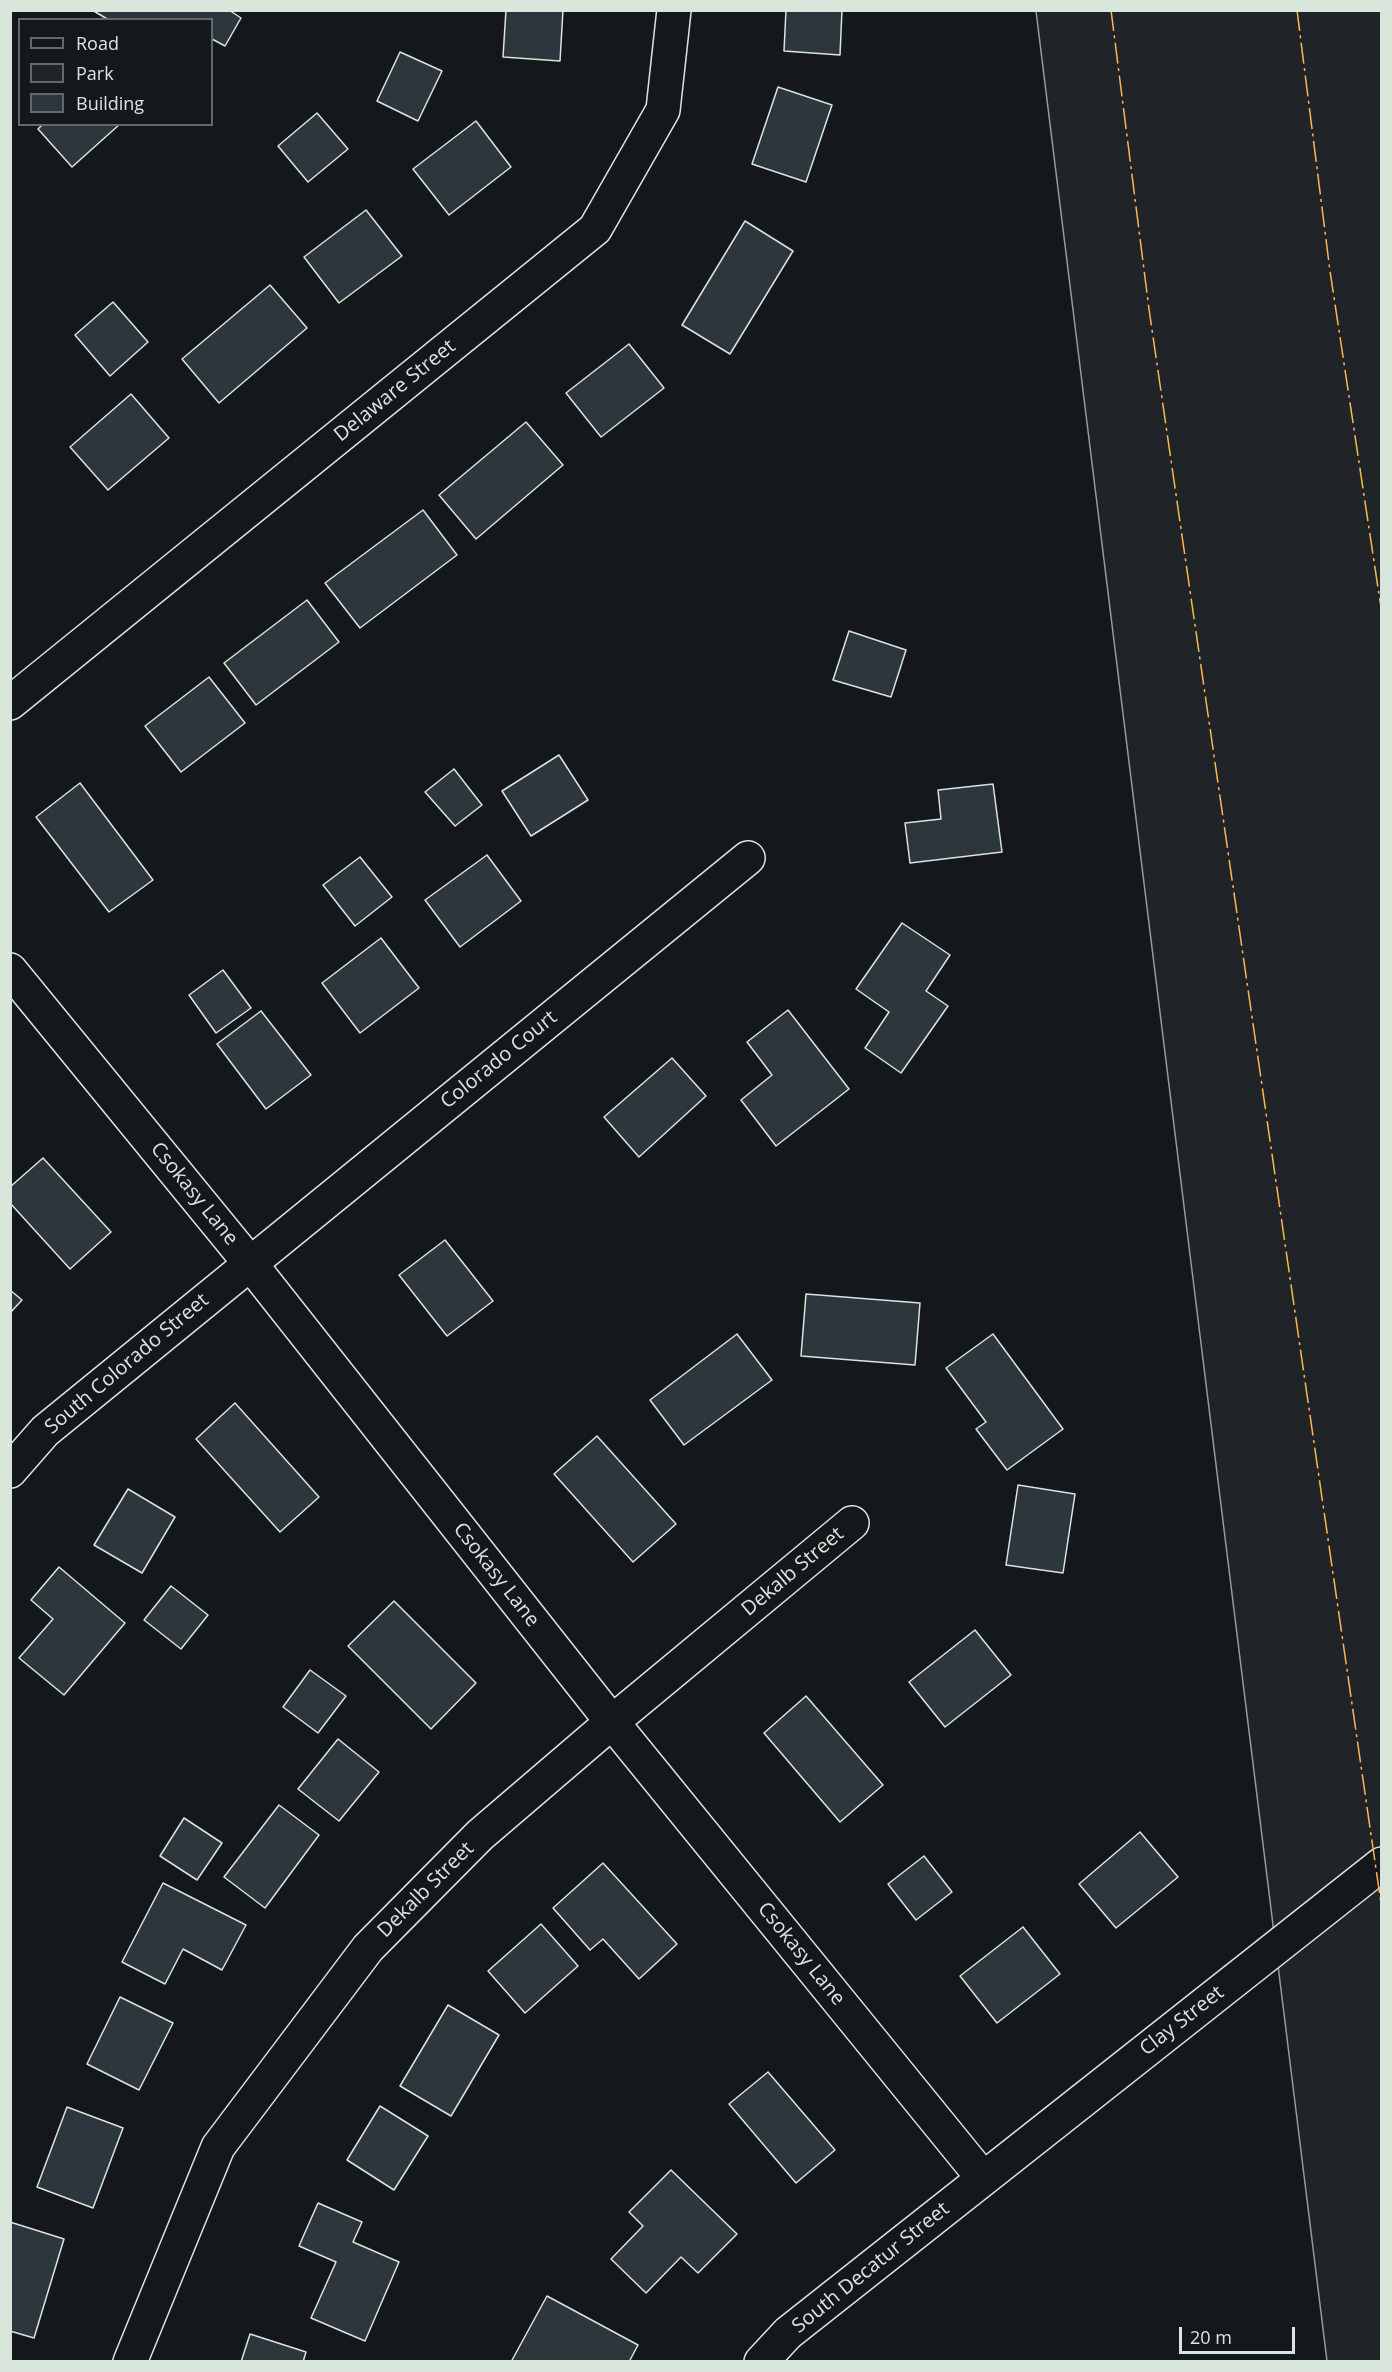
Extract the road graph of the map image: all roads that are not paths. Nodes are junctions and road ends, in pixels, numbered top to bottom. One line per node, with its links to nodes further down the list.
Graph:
1 (674, 10): 2 (street, Delaware Street)
2 (10, 702)
3 (748, 858): 5 (street, Colorado Court)
4 (10, 970): 5 (street, Csokasy Lane)
5 (249, 1262): 6 (street, South Colorado Street); 8 (street, Csokasy Lane)
6 (10, 1471)
7 (852, 1523): 8 (street, Dekalb Street)
8 (612, 1722): 10 (street, Csokasy Lane); 11 (street, Dekalb Street)
9 (1382, 1864): 10 (street, Clay Street)
10 (983, 2178): 12 (street, South Decatur Street)
11 (130, 2361)
12 (761, 2361)

